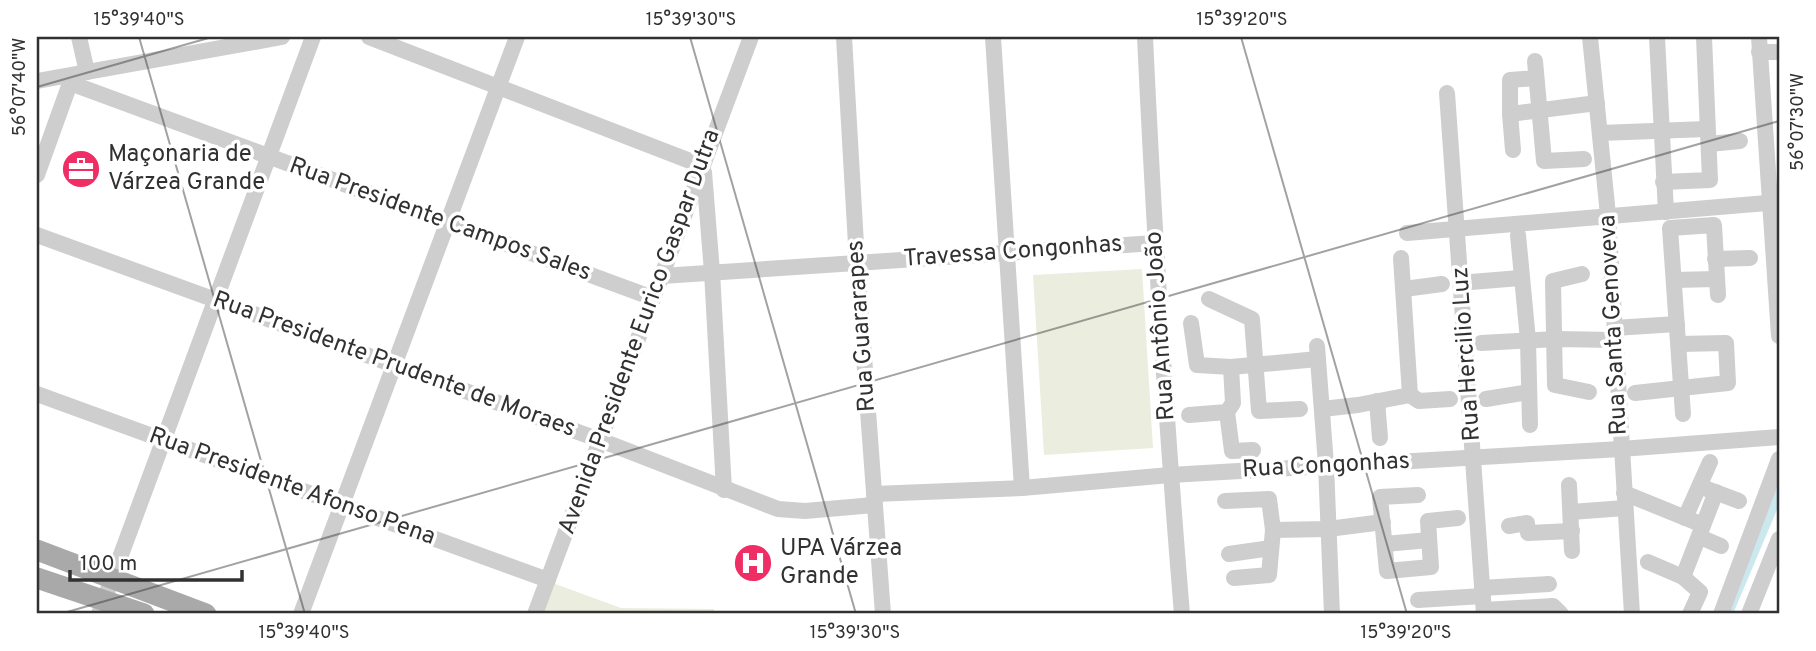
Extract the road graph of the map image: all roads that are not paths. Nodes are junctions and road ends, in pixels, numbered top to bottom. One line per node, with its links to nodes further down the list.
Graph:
1 (79, 37): 16 (street)
2 (282, 37): 16 (street)
3 (313, 37): 29 (street)
4 (369, 37): 19 (street)
5 (517, 37): 19 (street)
6 (844, 37): 47 (street, Rua Guararapes)
7 (993, 37): 43 (street)
8 (1145, 37): 42 (street, Rua Antônio João)
9 (1590, 37): 21 (street, Rua Santa Genoveva)
10 (1657, 37): 24 (street)
11 (1710, 37): 26 (street)
12 (746, 41): 31 (street, Avenida Presidente Eurico Gaspar Dutra)
13 (1759, 44): 14 (street); 34 (street)
14 (1779, 52)
15 (1535, 61): 17 (street)
16 (77, 76): 18 (street); 29 (street, Rua Presidente Campos Sales); 32 (street)
17 (1536, 78): 22 (street); 23 (street)
18 (37, 81)
19 (497, 86): 31 (street); 37 (street)
20 (1447, 93): 38 (street, Rua Hercilio Luz)
21 (1597, 103): 22 (street); 25 (street, Rua Santa Genoveva)
22 (1540, 110): 23 (street); 30 (street)
23 (1510, 114): 28 (street)
24 (1661, 131): 25 (street); 26 (street); 33 (street)
25 (1600, 133): 36 (street, Rua Santa Genoveva)
26 (1708, 136): 27 (street); 33 (street)
27 (1740, 141)
28 (1513, 150)
29 (269, 156): 37 (street, Rua Presidente Campos Sales); 58 (street)
30 (1584, 159)
31 (703, 166): 48 (street); 50 (street, Avenida Presidente Eurico Gaspar Dutra)
32 (37, 175)
33 (1663, 182): 35 (street)
34 (1775, 202): 35 (street); 62 (street)
35 (1665, 212): 36 (street)
36 (1608, 215): 38 (street); 61 (street, Rua Santa Genoveva)
37 (448, 223): 56 (street, Rua Presidente Campos Sales); 68 (street)
38 (1458, 227): 39 (street); 91 (street, Rua Hercilio Luz)
39 (1407, 233)
40 (37, 235): 58 (street, Rua Presidente Prudente de Moraes)
41 (1518, 235): 51 (street)
42 (1155, 243): 43 (street, Travessa Congonhas); 95 (street, Rua Antônio João)
43 (1006, 252): 47 (street, Travessa Congonhas); 98 (street)
44 (1401, 258): 55 (street)
45 (1750, 258): 46 (street)
46 (1715, 259): 52 (street); 52 (street)
47 (857, 262): 48 (street, Travessa Congonhas); 102 (street, Rua Guararapes)
48 (712, 272): 50 (street, Travessa Congonhas); 99 (street)
49 (1582, 274): 63 (street)
50 (662, 276): 56 (street, Avenida Presidente Eurico Gaspar Dutra)
51 (1520, 278): 53 (street); 64 (street)
52 (1674, 280): 60 (street)
53 (1471, 282)
54 (1442, 284): 55 (street)
55 (1404, 289): 75 (street)
56 (653, 298): 88 (street, Avenida Presidente Eurico Gaspar Dutra)
57 (1209, 299): 67 (street)
58 (215, 301): 68 (street, Rua Presidente Prudente de Moraes); 87 (street)
59 (1191, 323): 69 (street)
60 (1677, 324): 61 (street); 66 (street)
61 (1614, 334): 63 (street); 89 (street, Rua Santa Genoveva)
62 (1779, 336)
63 (1556, 339): 64 (street); 71 (street)
64 (1528, 340): 65 (street); 72 (street)
65 (1481, 343)
66 (1679, 344): 70 (street); 70 (street)
67 (1255, 365): 69 (street); 79 (street); 80 (street)
68 (394, 366): 88 (street, Rua Presidente Prudente de Moraes); 106 (street)
69 (1231, 367): 81 (street)
70 (1682, 388): 73 (street); 82 (street)
71 (1589, 392)
72 (1529, 393): 77 (street); 84 (street)
73 (1635, 393)
74 (37, 394): 87 (street, Rua Presidente Afonso Pena)
75 (1410, 395): 76 (street); 78 (street)
76 (1450, 399)
77 (1486, 399)
78 (1377, 401): 80 (street); 86 (street)
79 (1300, 409)
80 (1322, 409): 94 (street)
81 (1227, 412): 83 (street); 90 (street)
82 (1683, 414)
83 (1189, 415)
84 (1530, 425)
85 (1779, 437): 89 (street, Rua Congonhas)
86 (1380, 438)
87 (163, 440): 106 (street, Rua Presidente Afonso Pena); 125 (street)
88 (600, 440): 99 (street, Rua Presidente Prudente de Moraes); 129 (street, Avenida Presidente Eurico Gaspar Dutra)
89 (1621, 449): 91 (street, Rua Congonhas); 103 (street, Rua Santa Genoveva)
90 (1253, 450)
91 (1474, 456): 94 (street, Rua Congonhas); 132 (street, Rua Hercilio Luz)
92 (1779, 460): 144 (street)
93 (1710, 462): 97 (street)
94 (1326, 465): 95 (street, Rua Congonhas); 112 (street)
95 (1170, 475): 98 (street, Rua Congonhas); 139 (street, Rua Antônio João)
96 (1569, 485): 107 (street)
97 (1698, 487): 100 (street); 109 (street)
98 (1021, 488): 102 (street, Rua Congonhas)
99 (724, 490): 102 (street, Rua Presidente Prudente de Moraes)
100 (1716, 492): 105 (street); 115 (street)
101 (1418, 495): 110 (street)
102 (874, 500): 138 (street, Rua Guararapes)
103 (1624, 500): 107 (street); 109 (street); 142 (street, Rua Santa Genoveva)
104 (1225, 501): 113 (street)
105 (1739, 501)
106 (341, 504): 129 (street, Rua Presidente Afonso Pena); 136 (street)
107 (1571, 512): 114 (street)
108 (1458, 518): 116 (street)
109 (1685, 518): 115 (street)
110 (1383, 522): 112 (street); 118 (street)
111 (1509, 526): 114 (street)
112 (1328, 529): 113 (street); 140 (street)
113 (1273, 530): 120 (street)
114 (1572, 531): 122 (street)
115 (1701, 531): 119 (street); 126 (street)
116 (1429, 540): 118 (street); 118 (street)
117 (1779, 540): 145 (street)
118 (1385, 544)
119 (1721, 546)
120 (1271, 548): 123 (street); 128 (street)
121 (37, 550): 125 (main road)
122 (1572, 551)
123 (1228, 554)
124 (1648, 562): 126 (street)
125 (112, 577): 133 (street); 135 (main road)
126 (1683, 577): 143 (street)
127 (37, 578): 133 (main road)
128 (1234, 578)
129 (548, 580): 137 (street, Avenida Presidente Eurico Gaspar Dutra)
130 (1549, 584): 132 (street)
131 (1418, 600): 132 (street)
132 (1483, 602): 141 (street)
133 (102, 607): 134 (main road)
134 (144, 614)
135 (206, 614)
136 (301, 614)
137 (535, 614)
138 (883, 614)
139 (1182, 614)
140 (1332, 614)
141 (1561, 614)
142 (1632, 614)
143 (1690, 614)
144 (1721, 614)
145 (1749, 614)

